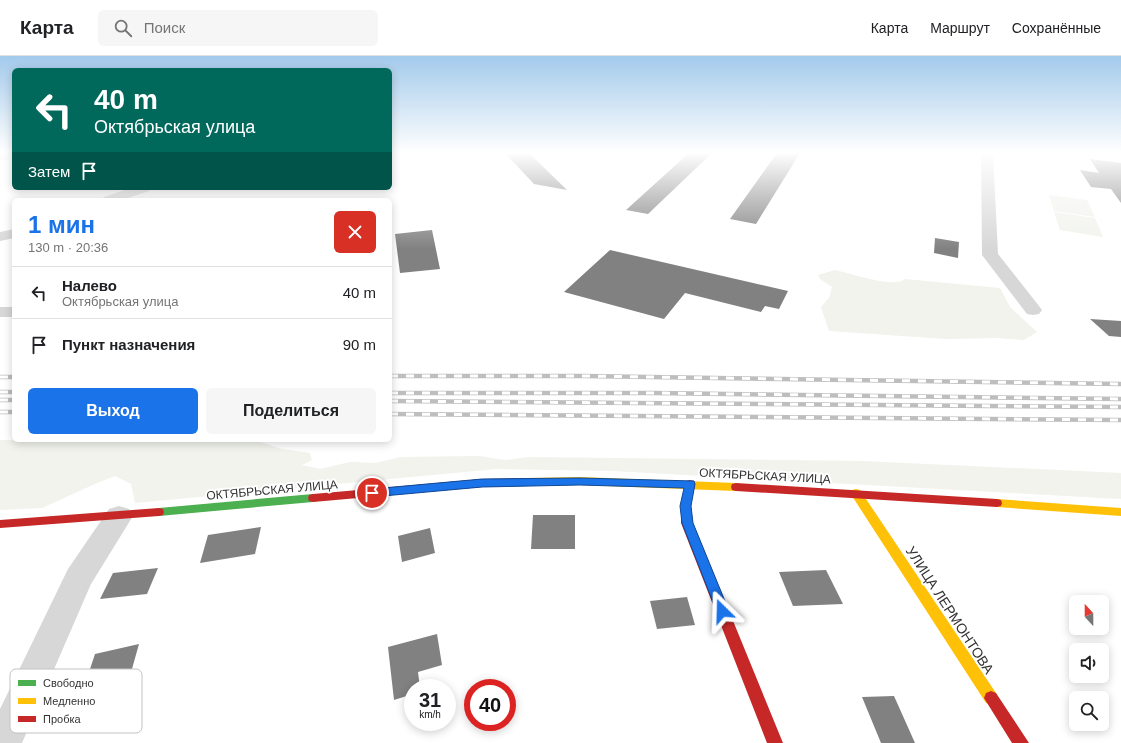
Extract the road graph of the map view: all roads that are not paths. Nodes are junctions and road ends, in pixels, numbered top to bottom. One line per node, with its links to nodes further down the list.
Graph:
1 (988, 185): 6 (street)
2 (138, 190): 3 (street)
3 (115, 198)
4 (12, 233): 5 (street)
5 (0, 237)
6 (1032, 310)
7 (0, 312): 8 (street)
8 (12, 312)
9 (690, 484): 10 (street, ОКТЯБРЬСКАЯ УЛИЦА); 12 (street, ОКТЯБРЬСКАЯ УЛИЦА); 17 (street)
10 (856, 493): 11 (street, ОКТЯБРЬСКАЯ УЛИЦА); 18 (street, УЛИЦА ЛЕРМОНТОВА)
11 (1121, 512)
12 (119, 516): 13 (street, ОКТЯБРЬСКАЯ УЛИЦА); 14 (street)
13 (0, 524)
14 (37, 669)
15 (10, 728): 16 (street)
16 (3, 743)
17 (775, 743)
18 (1021, 743)

